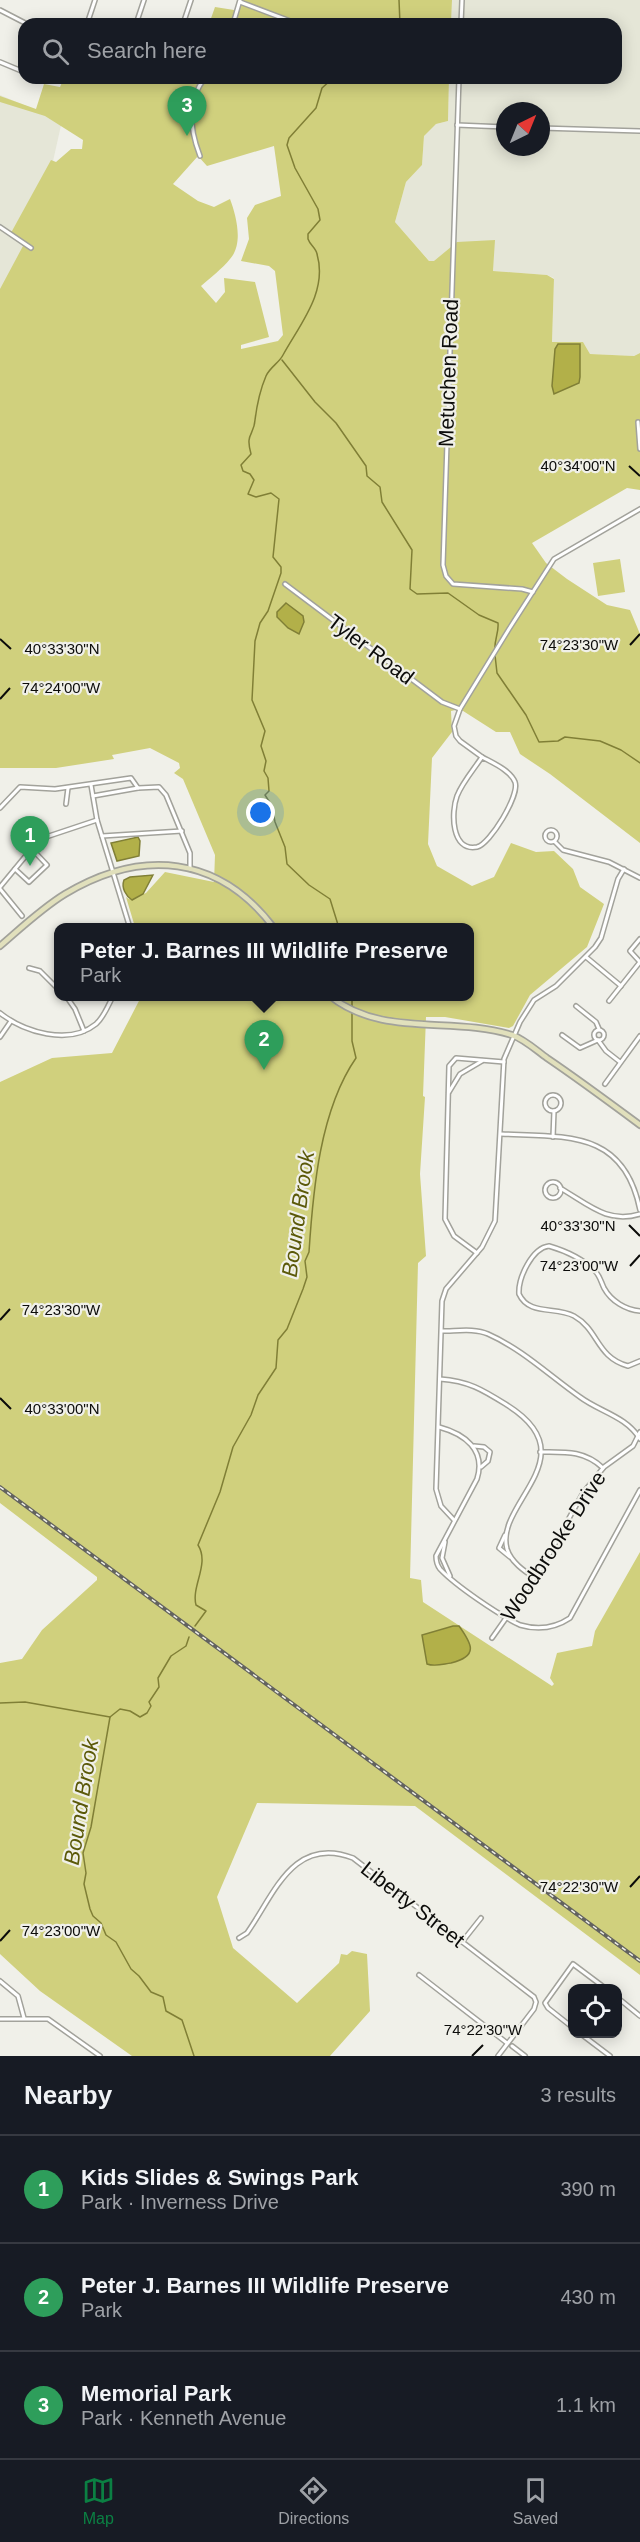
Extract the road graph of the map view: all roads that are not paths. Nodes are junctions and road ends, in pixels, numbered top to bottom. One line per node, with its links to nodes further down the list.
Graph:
1 (94, 0): 7 (street)
2 (144, 0): 8 (street)
3 (191, 0): 9 (street)
4 (462, 0): 12 (street)
5 (240, 1): 10 (street); 11 (street)
6 (0, 10): 13 (street)
7 (89, 18)
8 (138, 18)
9 (185, 18)
10 (235, 18)
11 (283, 18)
12 (461, 18)
13 (18, 19)
14 (0, 62): 15 (street)
15 (18, 70)
16 (201, 84): 22 (street)
17 (459, 84): 18 (street, Metuchen Road)
18 (457, 125): 19 (street); 29 (street, Metuchen Road)
19 (496, 127)
20 (550, 128): 21 (street)
21 (640, 131)
22 (200, 156)
23 (0, 227): 24 (street)
24 (31, 248)
25 (638, 422): 26 (street)
26 (640, 449)
27 (640, 509): 29 (street)
28 (285, 584): 30 (street, Tyler Road)
29 (533, 592): 30 (street)
30 (460, 708): 31 (street)
31 (482, 757): 31 (street)
32 (91, 784): 33 (street); 34 (street); 35 (street)
33 (68, 788): 36 (street); 37 (street)
34 (138, 788): 35 (street); 39 (street)
35 (93, 796): 38 (street)
36 (66, 804)
37 (0, 808)
38 (97, 820): 40 (street); 42 (street)
39 (182, 831): 40 (street); 44 (street)
40 (102, 836): 46 (street)
41 (555, 842): 41 (street); 45 (street)
42 (31, 848): 43 (street); 43 (street)
43 (15, 868): 48 (street)
44 (190, 869): 46 (street); 51 (street)
45 (624, 869): 47 (street); 54 (street)
46 (112, 873): 50 (street); 53 (street)
47 (640, 878)
48 (0, 888): 49 (street)
49 (22, 916)
50 (129, 923)
51 (271, 923)
52 (640, 939): 55 (street)
53 (0, 946)
54 (586, 957): 58 (street); 69 (street)
55 (640, 962): 58 (street)
56 (29, 968): 57 (street)
57 (54, 985)
58 (621, 986): 62 (street)
59 (69, 1001): 67 (street)
60 (110, 1001): 67 (street)
61 (338, 1001): 69 (street)
62 (609, 1001)
63 (576, 1006): 66 (street)
64 (0, 1013): 65 (street)
65 (10, 1021): 67 (street); 71 (street)
66 (599, 1029): 72 (street); 72 (street)
67 (84, 1031)
68 (562, 1035): 72 (street)
69 (515, 1036): 74 (street); 79 (street)
70 (640, 1036): 75 (street)
71 (0, 1037)
72 (598, 1040): 75 (street)
73 (482, 1060): 74 (street); 77 (street); 77 (street)
74 (504, 1062): 80 (street)
75 (620, 1062): 76 (street)
76 (605, 1084)
77 (448, 1094): 85 (street)
78 (554, 1111): 78 (street); 81 (street)
79 (640, 1125)
80 (500, 1134): 81 (street); 85 (street)
81 (553, 1137): 83 (street)
82 (560, 1188): 82 (street); 84 (street)
83 (638, 1190): 84 (street)
84 (640, 1211)
85 (477, 1253): 87 (street)
86 (640, 1311): 88 (street)
87 (442, 1331): 89 (street); 91 (street)
88 (640, 1361)
89 (440, 1379): 90 (street); 93 (street)
90 (439, 1427): 92 (street); 97 (street)
91 (640, 1435): 94 (street, Woodbrooke Drive)
92 (474, 1446): 95 (street); 95 (street)
93 (540, 1452): 94 (street); 98 (street)
94 (603, 1468): 102 (street, Woodbrooke Drive)
95 (479, 1469): 97 (street)
96 (640, 1490): 103 (street)
97 (454, 1520): 99 (street)
98 (506, 1534): 100 (street); 100 (street)
99 (446, 1538): 101 (street); 101 (street)
100 (511, 1558): 102 (street)
101 (451, 1577): 103 (street)
102 (535, 1578): 103 (street, Woodbrooke Drive)
103 (506, 1618): 104 (street, Woodbrooke Drive)
104 (492, 1638)
105 (481, 1918): 107 (street)
106 (239, 1938): 107 (street, Liberty Street)
107 (462, 1942): 117 (street, Liberty Street)
108 (419, 1975): 117 (street)
109 (0, 1981): 114 (street)
110 (599, 1984): 115 (street)
111 (622, 2001): 112 (street)
112 (640, 2016)
113 (0, 2019): 114 (street)
114 (24, 2019): 118 (street)
115 (568, 2023)
116 (586, 2038): 121 (street)
117 (510, 2045): 119 (street); 120 (street)
118 (100, 2056)
119 (498, 2056)
120 (525, 2056)
121 (610, 2056)

